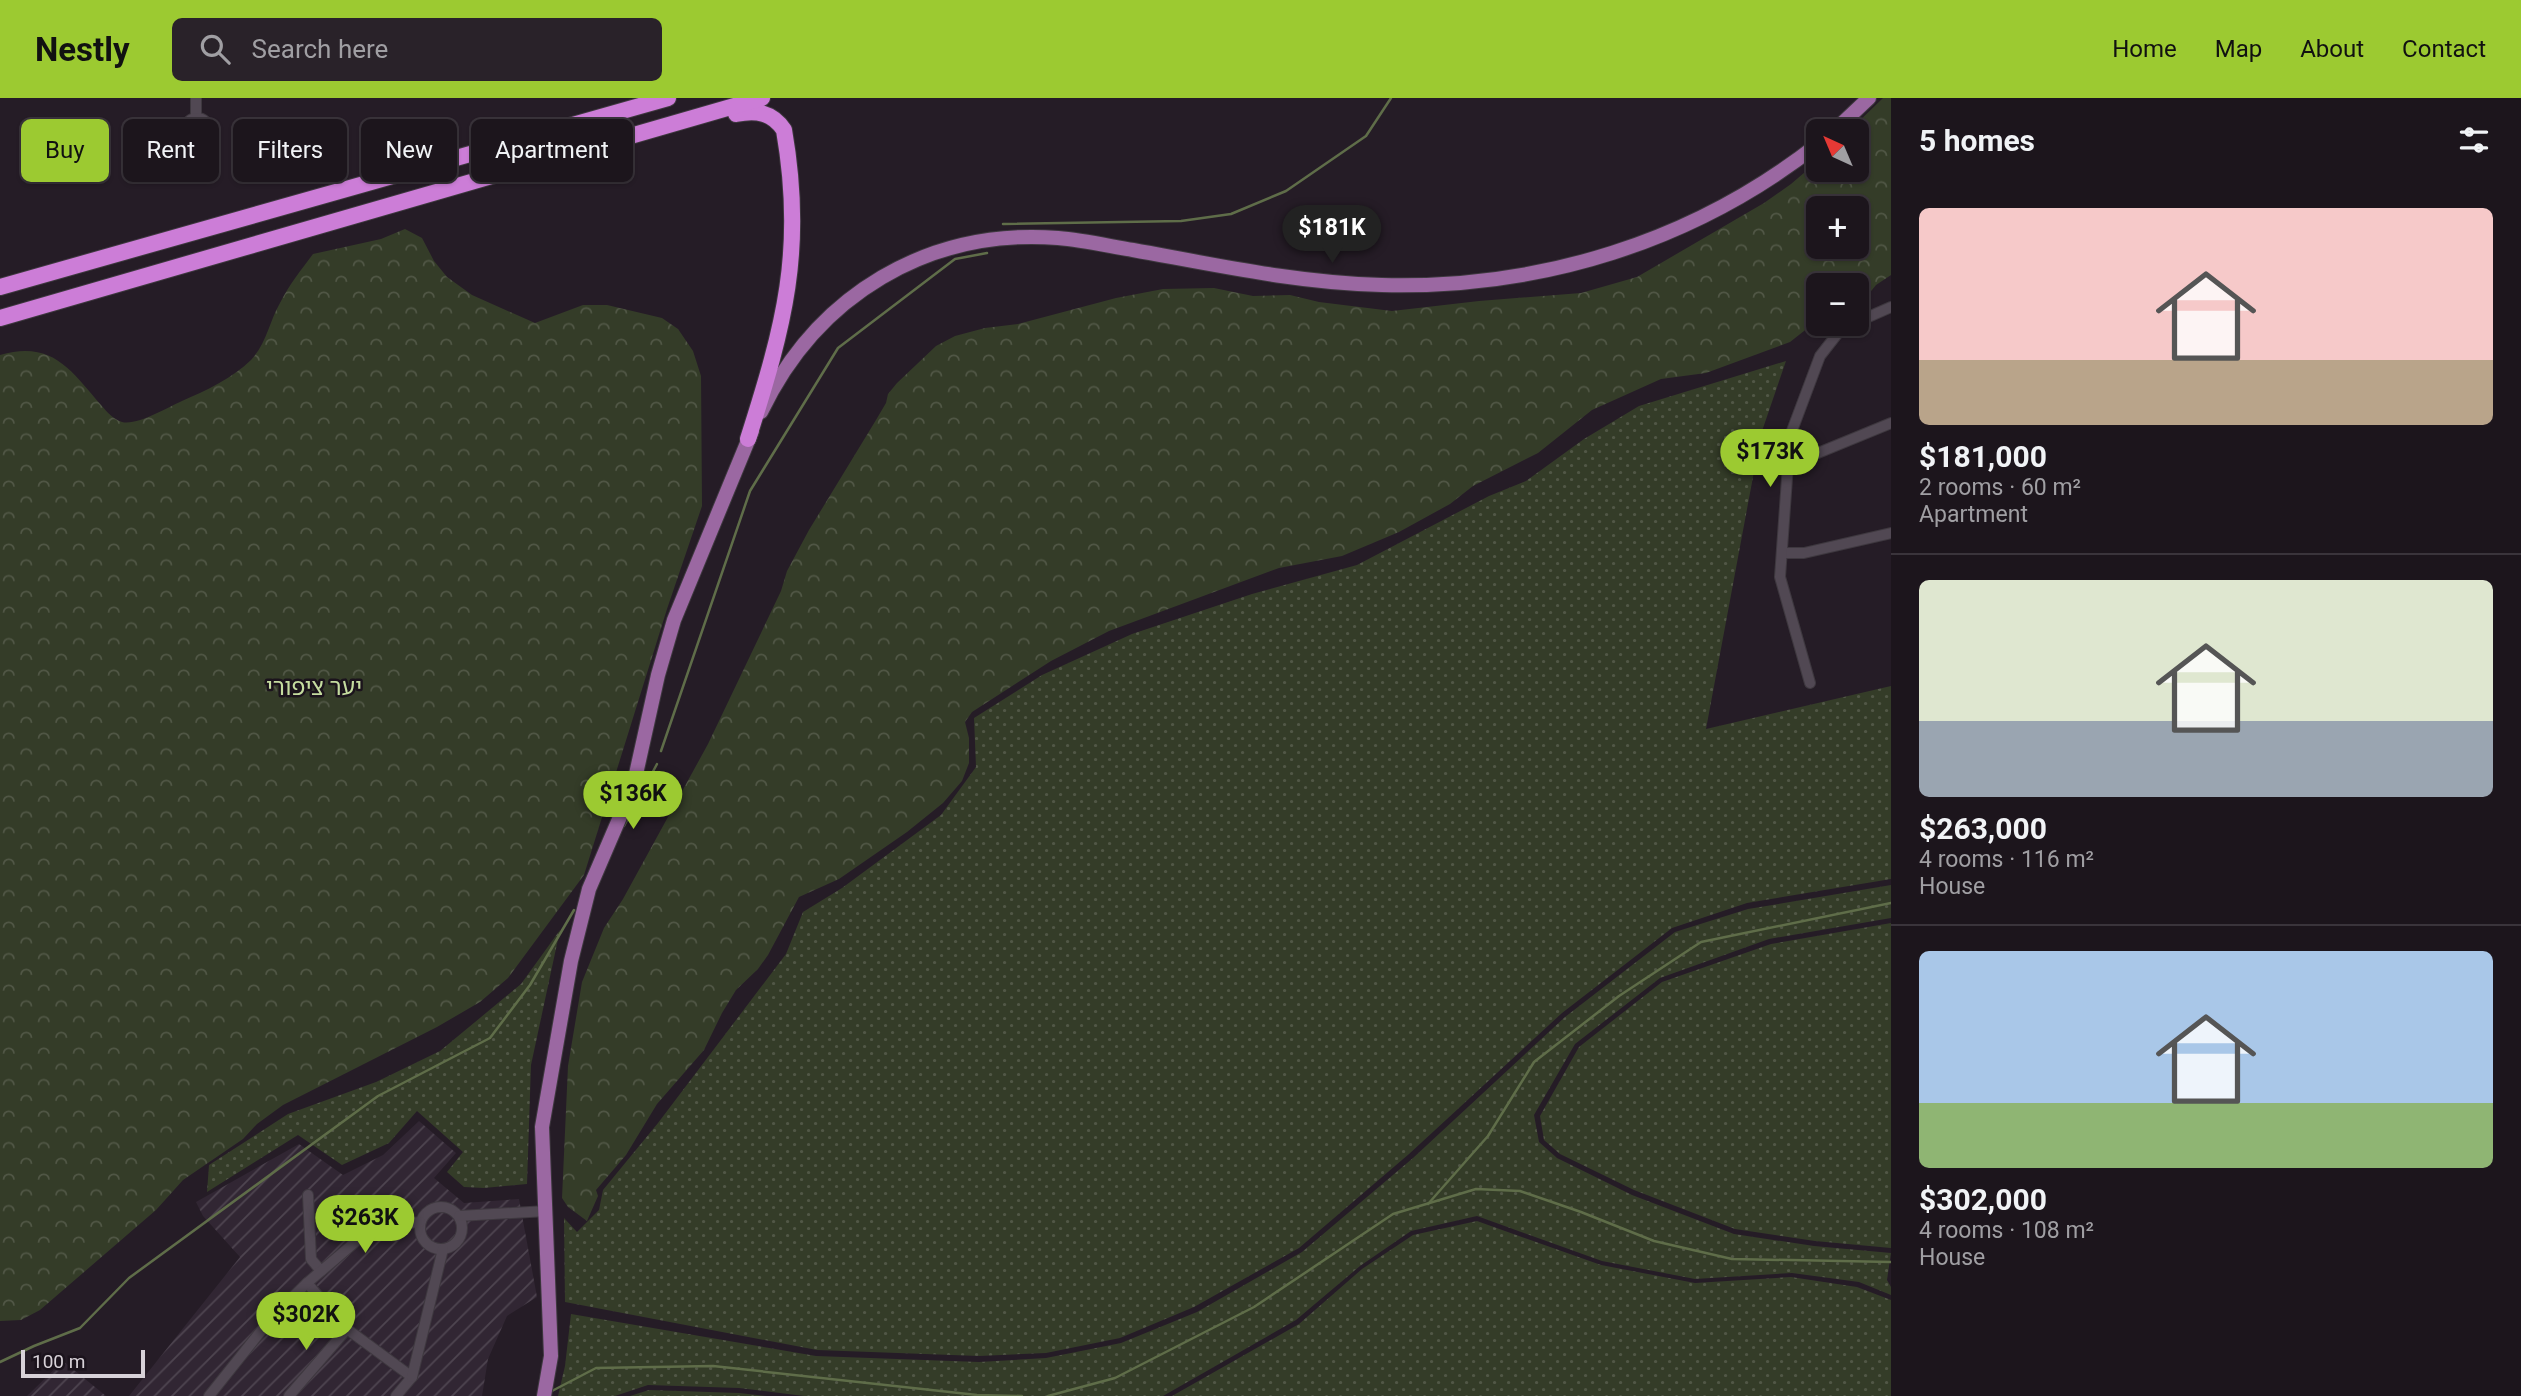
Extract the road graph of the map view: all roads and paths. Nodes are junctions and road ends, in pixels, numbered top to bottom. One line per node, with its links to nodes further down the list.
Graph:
1 (196, 98): 5 (street)
2 (668, 98): 11 (highway)
3 (762, 98): 7 (highway)
4 (1869, 98): 6 (main road)
5 (196, 118)
6 (1847, 119)
7 (633, 136)
8 (633, 138): 17 (highway)
9 (1806, 152): 17 (main road)
10 (472, 182): 14 (highway)
11 (0, 287)
12 (1891, 307): 13 (street)
13 (1869, 317)
14 (0, 318)
15 (1835, 336): 18 (street)
16 (1891, 423): 18 (street)
17 (748, 439): 23 (main road)
18 (1788, 458): 20 (street)
19 (1891, 533): 20 (street)
20 (1782, 553): 21 (street)
21 (1810, 683)
22 (308, 1195): 27 (street)
23 (547, 1211): 24 (street); 34 (main road)
24 (459, 1216): 25 (street); 26 (street)
25 (420, 1222): 26 (street); 27 (street)
26 (443, 1250): 30 (street)
27 (321, 1271): 28 (street)
28 (307, 1283): 29 (street); 31 (street)
29 (347, 1329): 30 (street); 32 (street)
30 (412, 1377): 33 (street)
31 (209, 1396)
32 (289, 1396)
33 (396, 1396)
34 (544, 1396)

